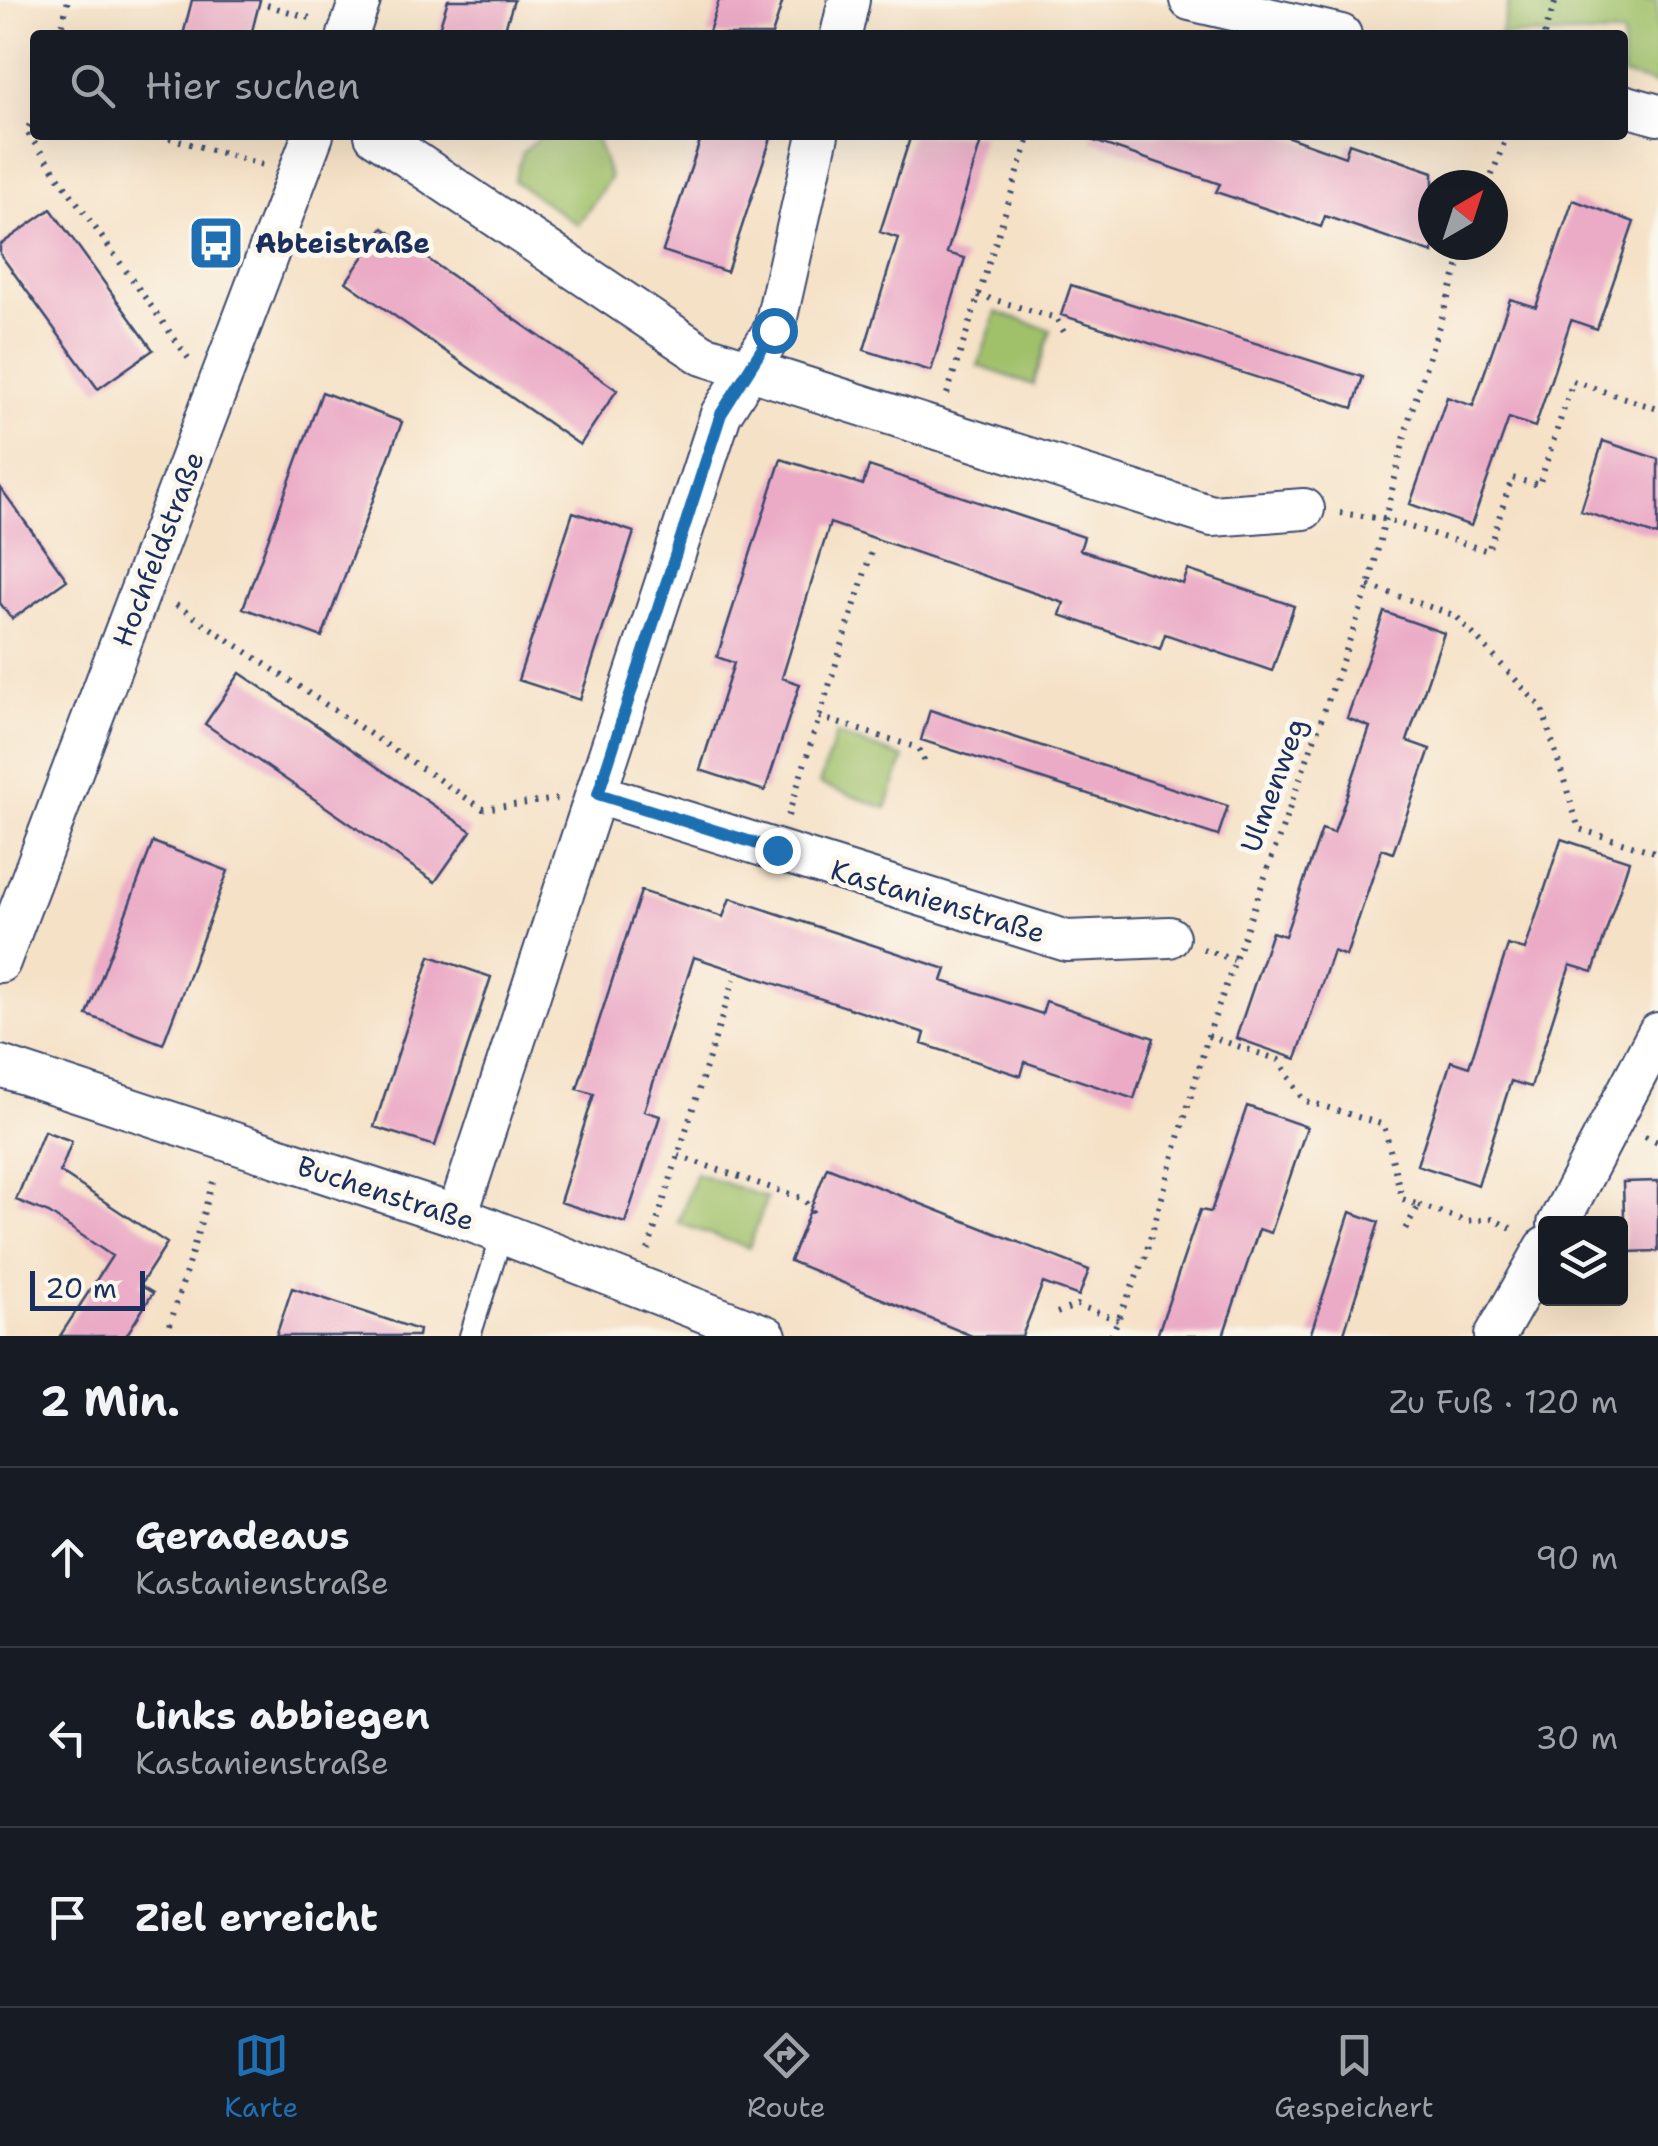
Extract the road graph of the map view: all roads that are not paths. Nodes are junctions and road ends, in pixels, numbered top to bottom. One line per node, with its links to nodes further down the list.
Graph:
1 (849, 0): 3 (street)
2 (1190, 0): 4 (street)
3 (842, 30)
4 (1319, 30)
5 (1628, 106): 6 (street)
6 (1658, 114)
7 (311, 140): 14 (street, Hochfeldstraße)
8 (382, 140): 10 (street)
9 (817, 140): 10 (street)
10 (749, 369): 11 (street); 12 (street)
11 (1304, 509)
12 (598, 794): 13 (street, Kastanienstraße); 17 (street)
13 (1168, 937)
14 (0, 962)
15 (1658, 1033): 18 (street)
16 (0, 1066): 17 (street, Buchenstraße)
17 (458, 1216): 19 (street, Buchenstraße)
18 (1555, 1216)
19 (502, 1232): 21 (lane); 22 (street, Buchenstraße)
20 (1538, 1248): 23 (street)
21 (470, 1336)
22 (766, 1336)
23 (1495, 1336)

